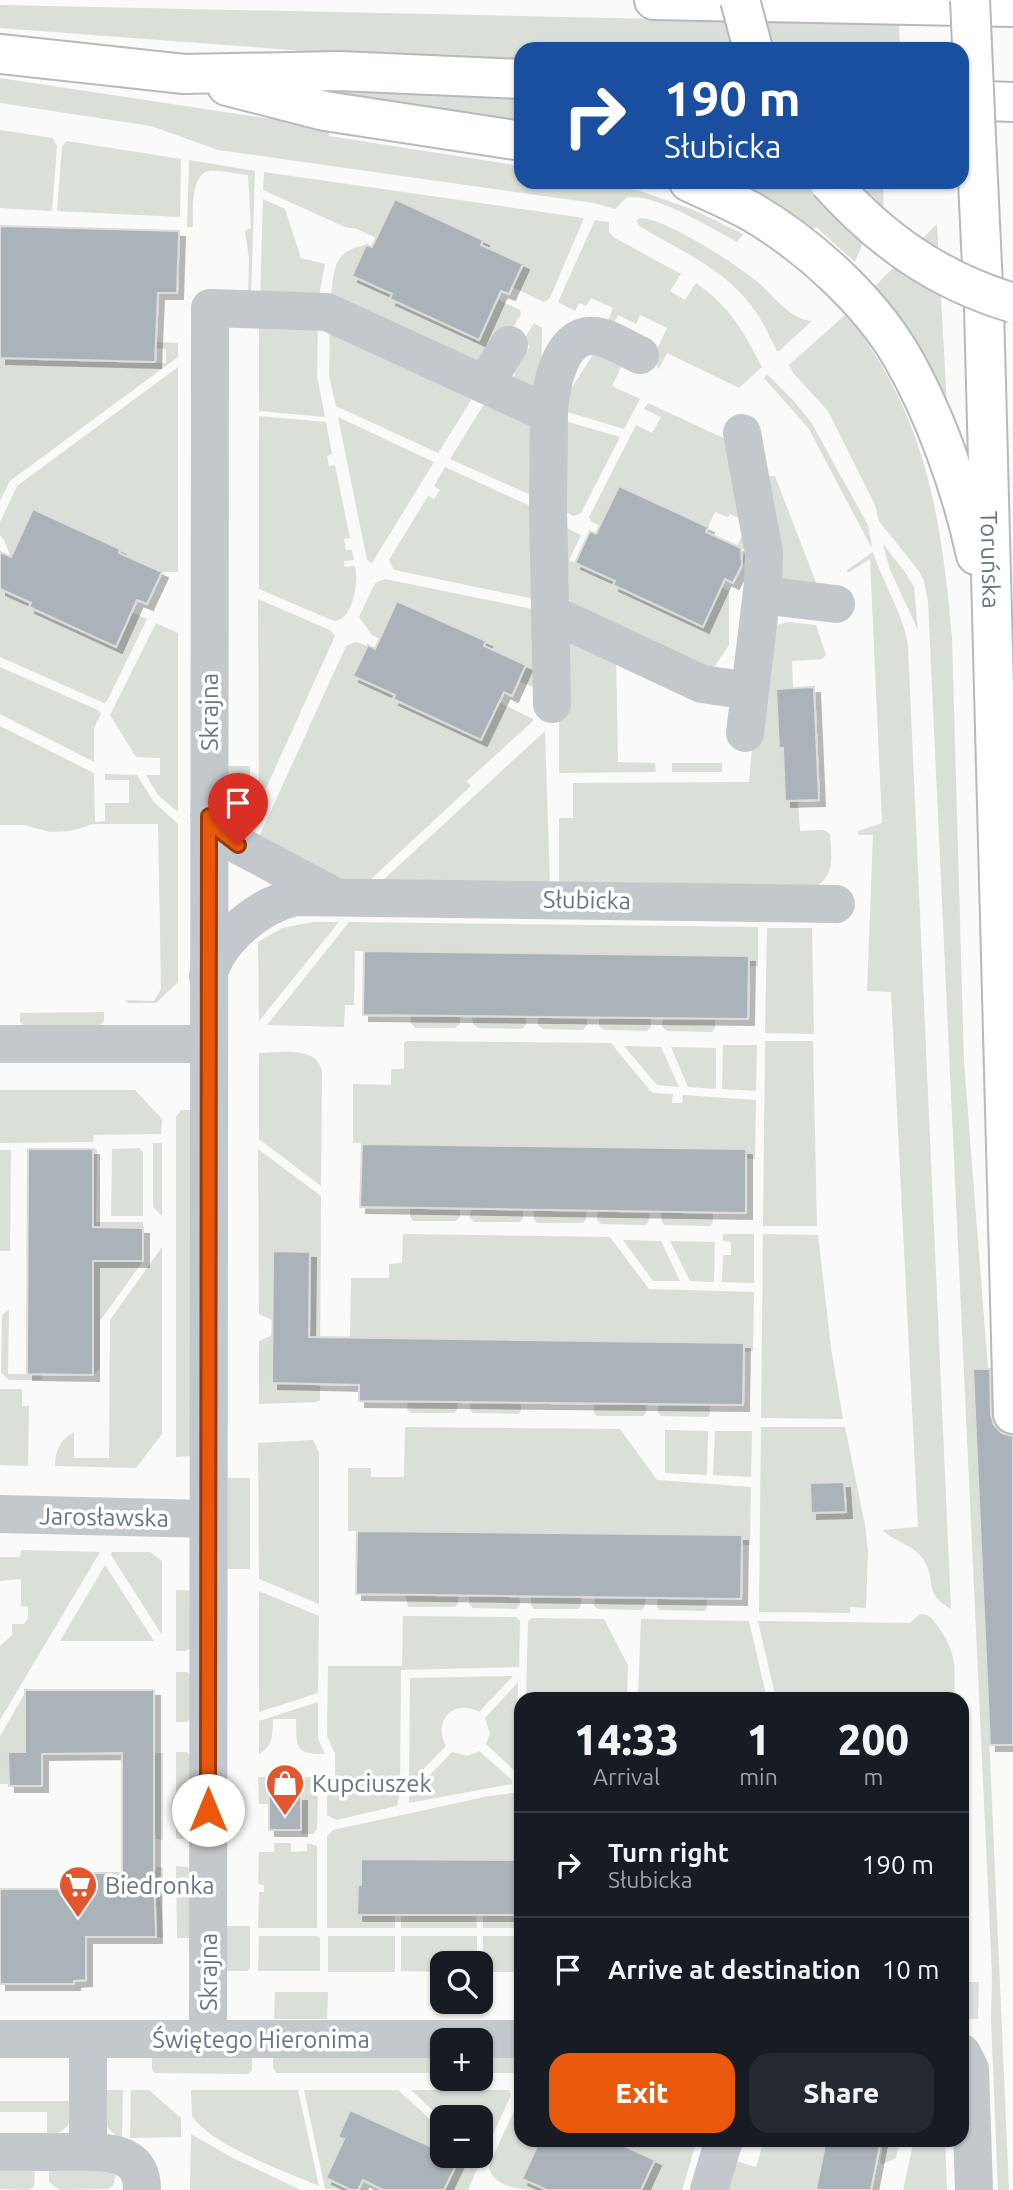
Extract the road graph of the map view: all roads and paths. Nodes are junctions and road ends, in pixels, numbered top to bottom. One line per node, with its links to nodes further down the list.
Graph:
1 (654, 0): 4 (main road)
2 (740, 0): 5 (main road, bridge)
3 (970, 0): 23 (main road, Toruńska, bridge)
4 (1013, 7)
5 (751, 42)
6 (0, 54): 7 (main road)
7 (184, 74): 8 (main road); 11 (main road)
8 (514, 79)
9 (969, 100): 10 (main road)
10 (1013, 102)
11 (514, 140)
12 (704, 189): 23 (main road)
13 (835, 189): 14 (main road, bridge)
14 (1013, 303)
15 (509, 345): 17 (street)
16 (640, 355): 18 (street)
17 (485, 384): 18 (street); 27 (street, Skrajna)
18 (549, 414): 22 (street)
19 (744, 447): 20 (street)
20 (762, 594): 21 (street); 24 (street)
21 (836, 604)
22 (550, 612): 24 (street); 25 (street)
23 (993, 650): 33 (main road, Toruńska)
24 (750, 691): 26 (street)
25 (552, 705)
26 (744, 733)
27 (209, 816): 28 (street, Słubicka); 30 (street, Skrajna)
28 (337, 897): 29 (street, Słubicka); 30 (street, Słubicka)
29 (836, 904)
30 (208, 977): 32 (street, Skrajna)
31 (0, 1044): 32 (street)
32 (208, 1044): 35 (street, Skrajna)
33 (1013, 1414)
34 (0, 1514): 35 (street, Jarosławska)
35 (208, 1520): 38 (street, Skrajna)
36 (0, 2039): 37 (street, Świętego Hieronima)
37 (88, 2039): 38 (street, Świętego Hieronima); 43 (street)
38 (208, 2039): 39 (street, Świętego Hieronima)
39 (514, 2039)
40 (969, 2067): 46 (street)
41 (722, 2147): 45 (street)
42 (0, 2151): 43 (street)
43 (88, 2152): 44 (street)
44 (142, 2190)
45 (709, 2190)
46 (974, 2190)

